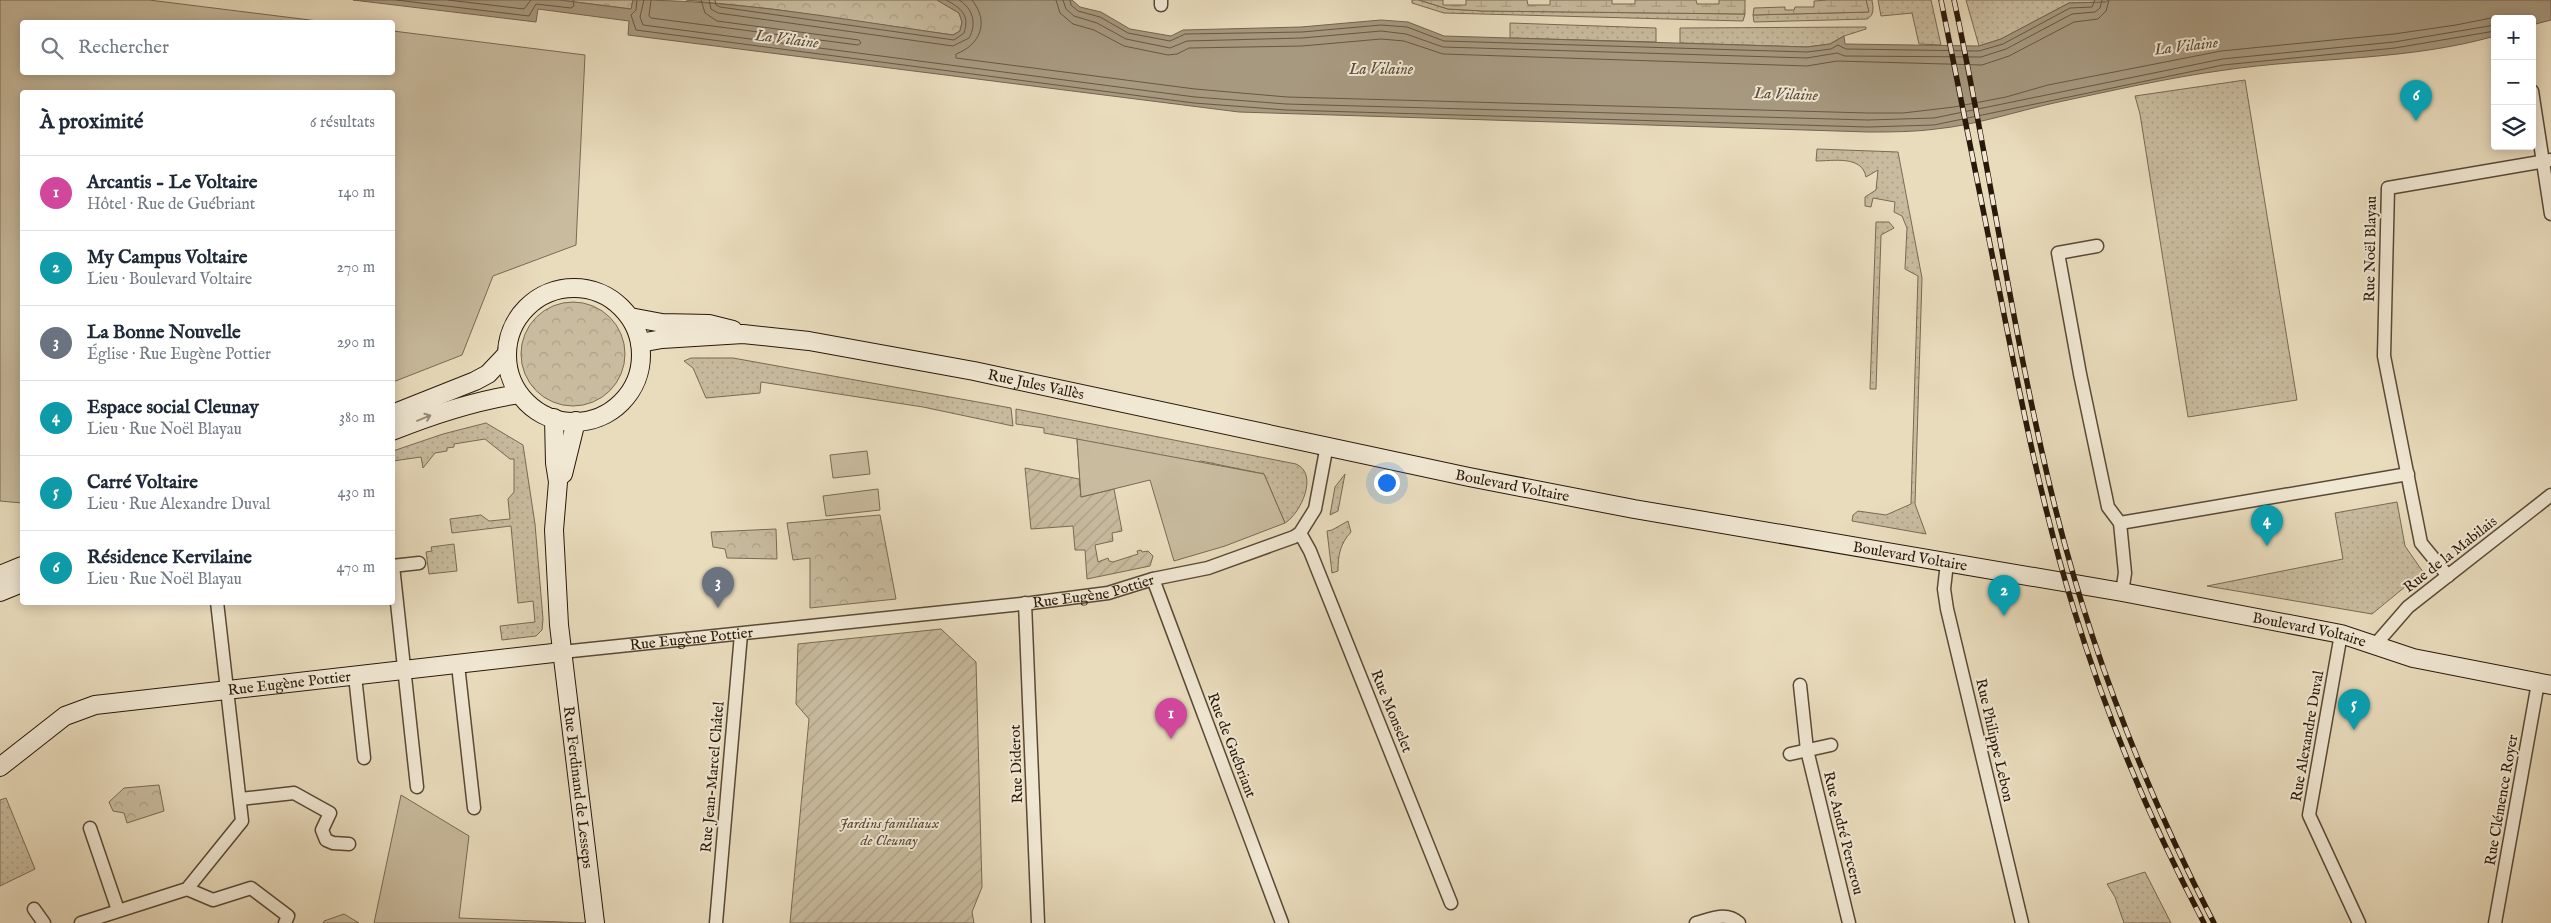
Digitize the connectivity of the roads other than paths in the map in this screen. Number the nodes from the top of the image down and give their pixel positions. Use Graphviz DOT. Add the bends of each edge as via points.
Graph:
graph roads {
  1 [pos="2535,105"];
  2 [pos="2547,160"];
  3 [pos="2551,214"];
  4 [pos="2097,246"];
  5 [pos="630,316"];
  6 [pos="743,334"];
  7 [pos="640,343"];
  8 [pos="506,355"];
  9 [pos="519,394"];
  10 [pos="395,413"];
  11 [pos="554,418"];
  12 [pos="576,421"];
  13 [pos="395,430"];
  14 [pos="1327,445"];
  15 [pos="2408,474"];
  16 [pos="558,482"];
  17 [pos="2551,494"];
  18 [pos="2120,523"];
  19 [pos="1300,533"];
  20 [pos="419,563"];
  21 [pos="1946,563"];
  22 [pos="395,566"];
  23 [pos="20,567"];
  24 [pos="0,575"];
  25 [pos="2448,576"];
  26 [pos="1153,579"];
  27 [pos="395,583"];
  28 [pos="20,584"];
  29 [pos="0,592"];
  30 [pos="2122,592"];
  31 [pos="1025,603"];
  32 [pos="217,605"];
  33 [pos="741,634"];
  34 [pos="2341,634"];
  35 [pos="2375,645"];
  36 [pos="562,652"];
  37 [pos="458,665"];
  38 [pos="405,670"];
  39 [pos="356,676"];
  40 [pos="2544,684"];
  41 [pos="1800,685"];
  42 [pos="229,690"];
  43 [pos="1831,745"];
  44 [pos="1807,750"];
  45 [pos="1790,754"];
  46 [pos="364,758"];
  47 [pos="0,766"];
  48 [pos="417,787"];
  49 [pos="240,799"];
  50 [pos="474,808"];
  51 [pos="90,828"];
  52 [pos="349,844"];
  53 [pos="187,888"];
  54 [pos="1451,903"];
  55 [pos="34,909"];
  56 [pos="118,910"];
  57 [pos="44,923"];
  58 [pos="81,923"];
  59 [pos="284,923"];
  60 [pos="595,923"];
  61 [pos="716,923"];
  62 [pos="1038,923"];
  63 [pos="1282,923"];
  64 [pos="1696,923"];
  65 [pos="1739,923"];
  66 [pos="1849,923"];
  67 [pos="2022,923"];
  68 [pos="2359,923"];
  69 [pos="2495,923"];
  1 -- 2 [label="street"];
  2 -- 3 [label="street"];
  2 -- 15 [label="street, Rue Noël Blayau" via="2388,188 2384,356"];
  4 -- 18 [label="street" via="2058,253 2108,507"];
  5 -- 6 [label="main road, Rue Jules Vallès" via="662,323 709,324"];
  5 -- 7 [label="main road"];
  5 -- 8 [label="main road" via="598,292 581,288 553,291 534,300 519,315"];
  6 -- 7 [label="main road, Rue Jules Vallès"];
  6 -- 14 [label="main road, Rue Jules Vallès" via="809,341 974,370"];
  7 -- 12 [label="main road" via="638,377 623,400 601,416"];
  8 -- 9 [label="main road" via="512,382"];
  8 -- 10 [label="main road" via="488,374 475,381"];
  9 -- 11 [label="main road" via="537,411"];
  13 -- 9 [label="main road, one-way" via="466,404"];
  11 -- 12 [label="main road"];
  11 -- 16 [label="main road"];
  12 -- 16 [label="main road"];
  14 -- 19 [label="street" via="1315,509"];
  14 -- 21 [label="main road, Boulevard Voltaire" via="1634,509"];
  15 -- 18 [label="street"];
  15 -- 25 [label="street, Rue Noël Blayau" via="2421,543"];
  16 -- 36 [label="main road, Rue Ferdinand de Lesseps" via="554,530"];
  17 -- 25 [label="street, Rue de la Mabilais"];
  18 -- 30 [label="street" via="2125,573"];
  19 -- 26 [label="street, Rue Eugène Pottier" via="1208,568"];
  19 -- 54 [label="street, Rue Monselet"];
  20 -- 22 [label="street"];
  21 -- 30 [label="main road, Boulevard Voltaire"];
  21 -- 67 [label="street, Rue Philippe Lebon" via="1944,589 1947,609"];
  23 -- 24 [label="main road"];
  25 -- 35 [label="street, Rue de la Mabilais" via="2408,607"];
  26 -- 31 [label="street, Rue Eugène Pottier" via="1108,593"];
  26 -- 63 [label="street, Rue de Guébriant"];
  27 -- 38 [label="street"];
  28 -- 29 [label="main road"];
  30 -- 34 [label="main road, Boulevard Voltaire"];
  31 -- 33 [label="street, Rue Eugène Pottier"];
  31 -- 62 [label="street, Rue Diderot"];
  32 -- 42 [label="street"];
  33 -- 36 [label="street, Rue Eugène Pottier"];
  33 -- 61 [label="street, Rue Jean-Marcel Châtel"];
  34 -- 35 [label="main road, Boulevard Voltaire"];
  34 -- 68 [label="street, Rue Alexandre Duval" via="2308,815"];
  35 -- 40 [label="main road, Boulevard Voltaire" via="2413,658"];
  36 -- 37 [label="main road, Rue Eugène Pottier"];
  36 -- 60 [label="main road, Rue Ferdinand de Lesseps"];
  37 -- 38 [label="main road, Rue Eugène Pottier"];
  37 -- 50 [label="street"];
  38 -- 39 [label="main road, Rue Eugène Pottier"];
  38 -- 48 [label="street"];
  39 -- 42 [label="main road, Rue Eugène Pottier"];
  39 -- 46 [label="street"];
  40 -- 69 [label="street, Rue Clémence Royer"];
  41 -- 44 [label="street, Rue André Percerou"];
  42 -- 47 [label="main road, Rue Eugène Pottier" via="81,709 39,734"];
  42 -- 49 [label="street"];
  43 -- 44 [label="street"];
  44 -- 45 [label="street"];
  44 -- 66 [label="street, Rue André Percerou"];
  49 -- 52 [label="street" via="294,793 330,813 322,830 326,840"];
  49 -- 53 [label="street" via="242,821"];
  51 -- 56 [label="street"];
  53 -- 56 [label="street"];
  53 -- 59 [label="street" via="213,900 251,888 288,916"];
  55 -- 57 [label="street"];
  56 -- 58 [label="street"];
  64 -- 65 [label="street" via="1723,916"];
}
